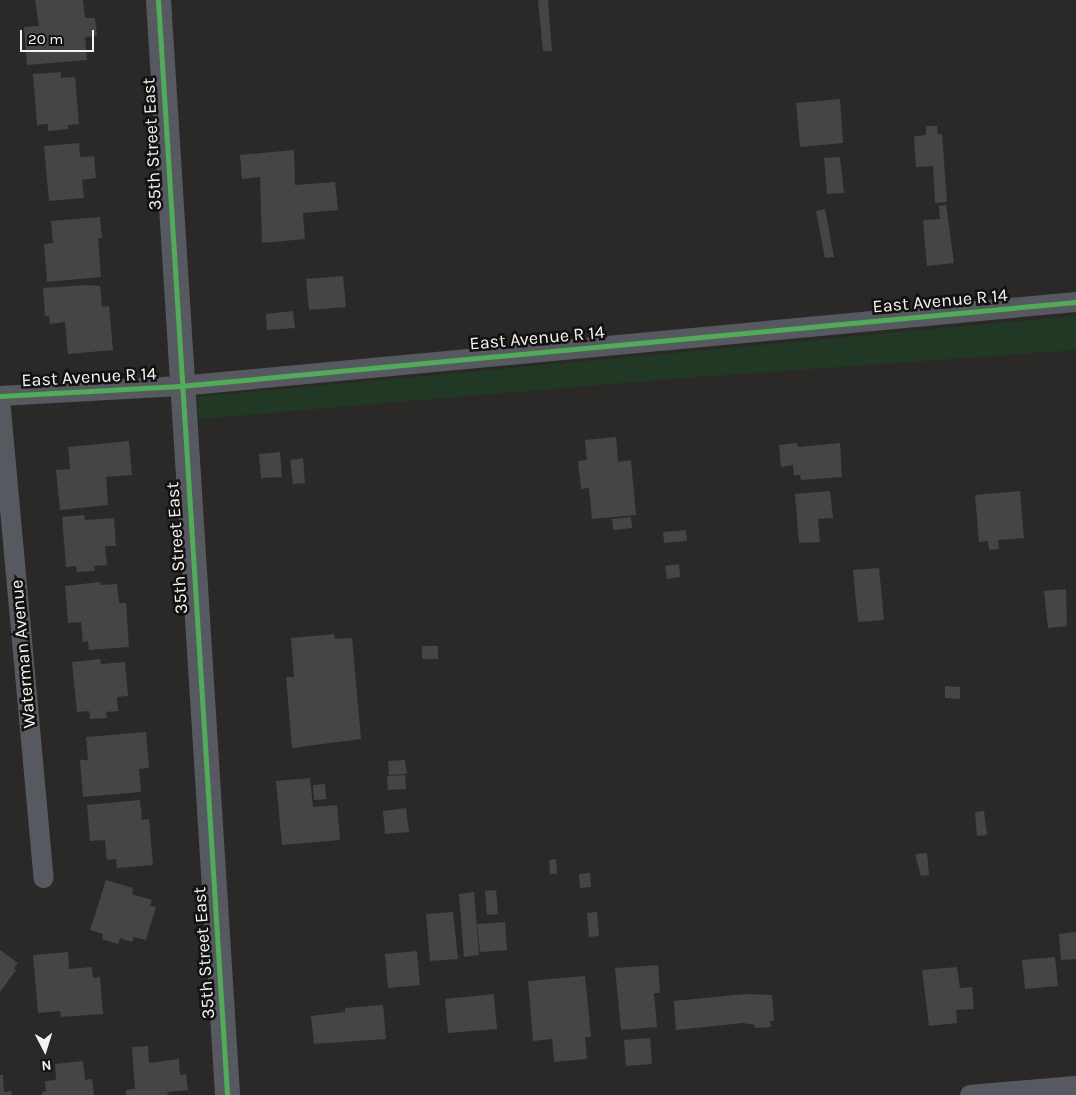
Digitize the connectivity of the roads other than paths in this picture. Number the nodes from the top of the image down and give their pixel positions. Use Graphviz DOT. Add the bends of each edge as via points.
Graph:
graph roads {
  1 [pos="158,0"];
  2 [pos="1076,302"];
  3 [pos="180,386"];
  4 [pos="0,396"];
  5 [pos="0,399"];
  6 [pos="44,878"];
  7 [pos="1076,1086"];
  8 [pos="227,1095"];
  9 [pos="970,1095"];
  1 -- 3 [label="street, 35th Street East"];
  2 -- 3 [label="street, East Avenue R 14"];
  3 -- 4 [label="street, East Avenue R 14"];
  3 -- 8 [label="street, 35th Street East"];
  5 -- 6 [label="street, Waterman Avenue"];
  7 -- 9 [label="street"];
}
